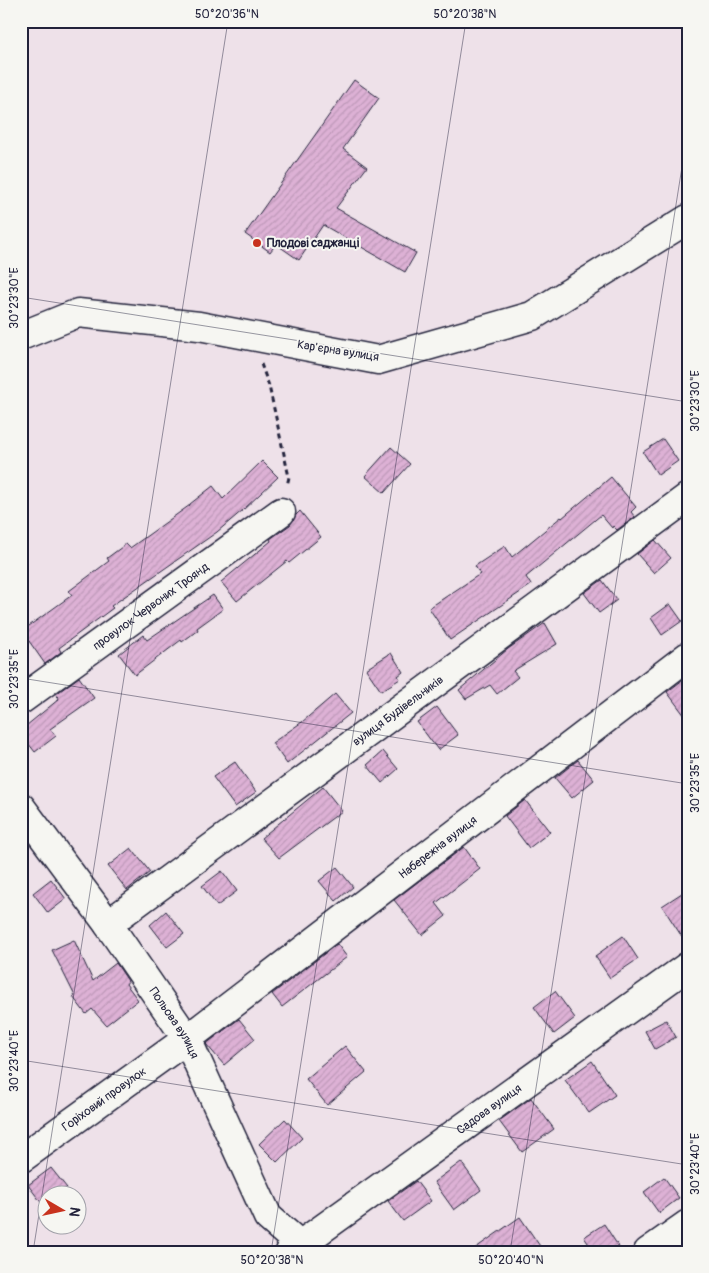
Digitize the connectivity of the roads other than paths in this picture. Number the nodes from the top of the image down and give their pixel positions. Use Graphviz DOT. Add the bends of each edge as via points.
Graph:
graph roads {
  1 [pos="688,219"];
  2 [pos="21,336"];
  3 [pos="688,497"];
  4 [pos="281,512"];
  5 [pos="688,656"];
  6 [pos="21,700"];
  7 [pos="21,807"];
  8 [pos="108,924"];
  9 [pos="688,966"];
  10 [pos="187,1039"];
  11 [pos="22,1158"];
  12 [pos="688,1224"];
  13 [pos="297,1249"];
  14 [pos="648,1252"];
  1 -- 2 [label="street, Кар'єрна вулиця" via="532,316 378,360 199,326 78,313"];
  3 -- 8 [label="street, вулиця Будівельників"];
  4 -- 6 [label="street, провулок Червоних Троянд"];
  5 -- 10 [label="street, Набережна вулиця"];
  7 -- 8 [label="street, Польова вулиця"];
  8 -- 10 [label="street, Польова вулиця"];
  9 -- 13 [label="street, Садова вулиця"];
  10 -- 11 [label="street, Горіховий провулок"];
  10 -- 13 [label="street, Польова вулиця" via="268,1217"];
  12 -- 14 [label="street"];
}
